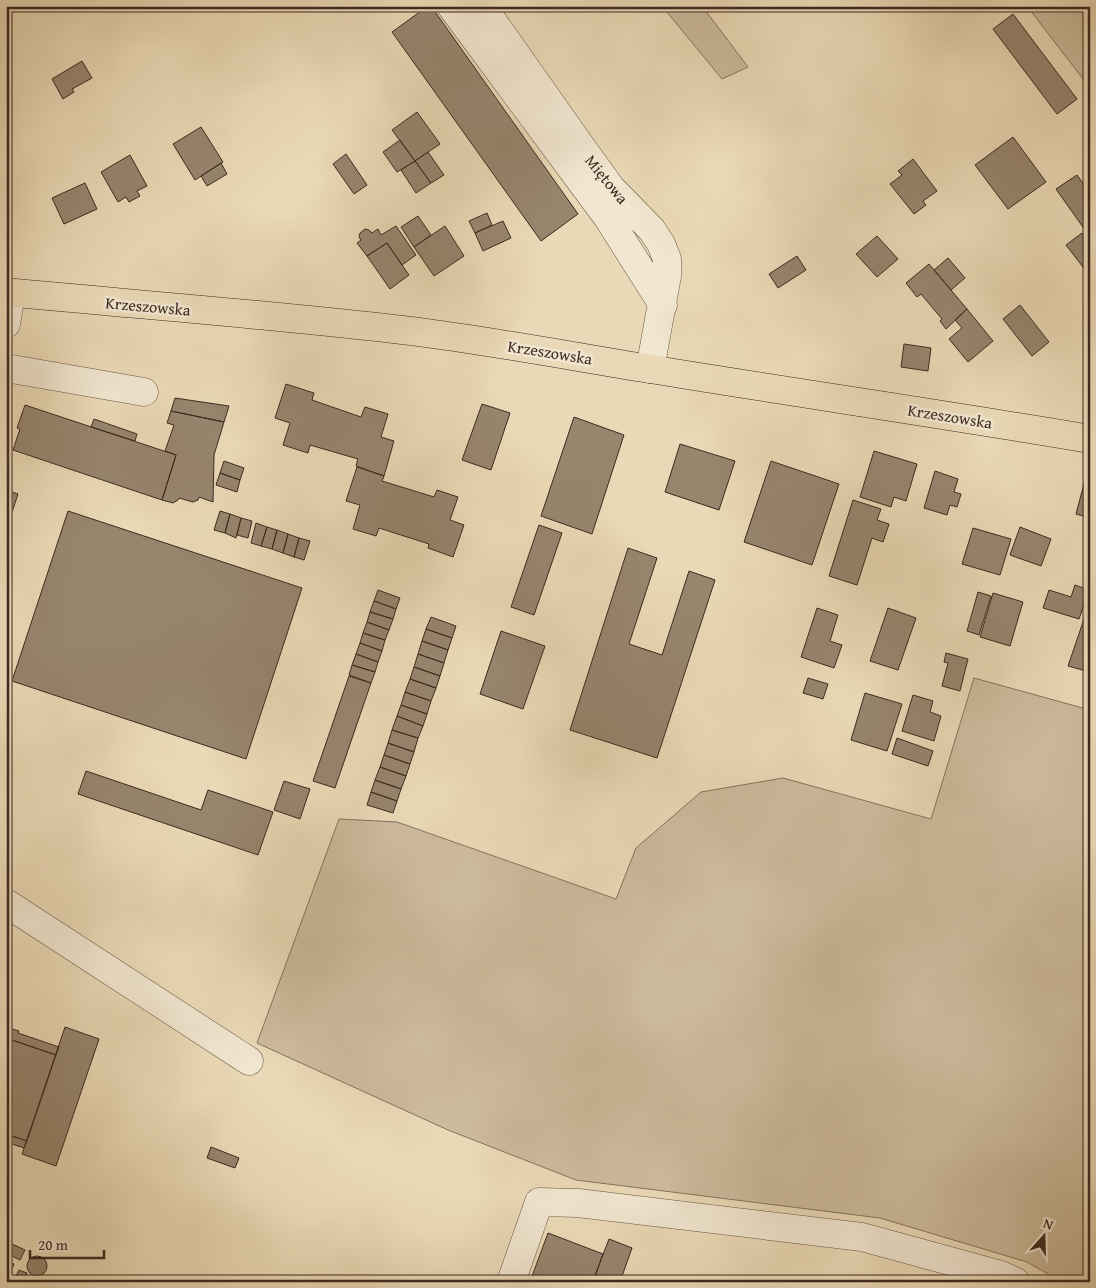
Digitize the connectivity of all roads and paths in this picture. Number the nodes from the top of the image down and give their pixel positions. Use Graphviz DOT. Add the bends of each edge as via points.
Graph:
graph roads {
  1 [pos="451,6"];
  2 [pos="482,6"];
  3 [pos="9,292"];
  4 [pos="663,305"];
  5 [pos="6,324"];
  6 [pos="6,368"];
  7 [pos="650,369"];
  8 [pos="144,392"];
  9 [pos="1090,439"];
  10 [pos="6,903"];
  11 [pos="249,1061"];
  12 [pos="510,1282"];
  13 [pos="1016,1282"];
  1 -- 4 [label="street" via="608,218"];
  2 -- 4 [label="street, Miętowa" via="612,188 661,244 667,258"];
  3 -- 5 [label="street"];
  3 -- 7 [label="main road, Krzeszowska" via="411,331"];
  4 -- 7 [label="street, Miętowa"];
  6 -- 8 [label="street"];
  7 -- 9 [label="main road, Krzeszowska"];
  10 -- 11 [label="street"];
  12 -- 13 [label="street" via="540,1202 578,1203 862,1237 1001,1274"];
}
